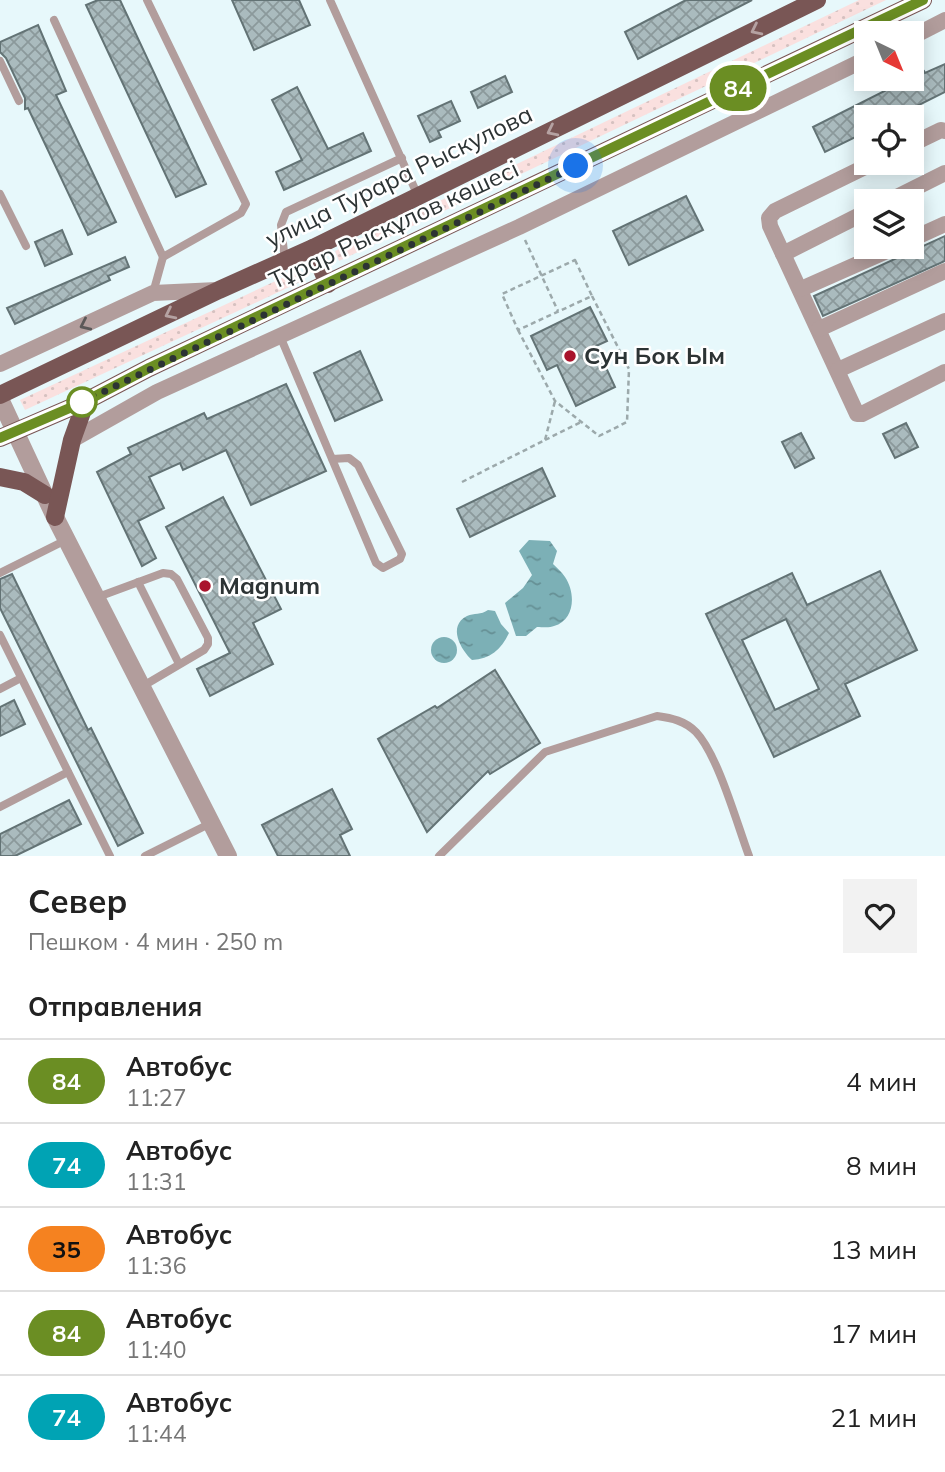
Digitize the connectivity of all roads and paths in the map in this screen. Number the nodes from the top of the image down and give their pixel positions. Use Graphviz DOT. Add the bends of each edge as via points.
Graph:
graph roads {
  1 [pos="146,0"];
  2 [pos="330,0"];
  3 [pos="817,0"];
  4 [pos="923,0"];
  5 [pos="54,20"];
  6 [pos="945,20"];
  7 [pos="924,31"];
  8 [pos="0,61"];
  9 [pos="854,65"];
  10 [pos="19,101"];
  11 [pos="945,131"];
  12 [pos="924,138"];
  13 [pos="402,158"];
  14 [pos="854,172"];
  15 [pos="945,173"];
  16 [pos="913,189"];
  17 [pos="0,194"];
  18 [pos="418,196"];
  19 [pos="854,218"];
  20 [pos="945,224"];
  21 [pos="519,227"];
  22 [pos="924,234"];
  23 [pos="26,246"];
  24 [pos="313,248"];
  25 [pos="783,254"];
  26 [pos="163,257"];
  27 [pos="869,259"];
  28 [pos="285,261"];
  29 [pos="945,271"];
  30 [pos="542,276"];
  31 [pos="328,284"];
  32 [pos="801,289"];
  33 [pos="219,290"];
  34 [pos="153,293"];
  35 [pos="592,296"];
  36 [pos="558,311"];
  37 [pos="945,321"];
  38 [pos="819,329"];
  39 [pos="518,330"];
  40 [pos="280,336"];
  41 [pos="0,365"];
  42 [pos="149,368"];
  43 [pos="838,370"];
  44 [pos="945,372"];
  45 [pos="158,392"];
  46 [pos="0,397"];
  47 [pos="86,401"];
  48 [pos="555,401"];
  49 [pos="582,422"];
  50 [pos="7,435"];
  51 [pos="72,440"];
  52 [pos="545,440"];
  53 [pos="332,459"];
  54 [pos="0,477"];
  55 [pos="462,482"];
  56 [pos="45,495"];
  57 [pos="55,517"];
  58 [pos="68,539"];
  59 [pos="0,573"];
  60 [pos="138,582"];
  61 [pos="98,597"];
  62 [pos="0,635"];
  63 [pos="179,664"];
  64 [pos="21,678"];
  65 [pos="143,686"];
  66 [pos="0,689"];
  67 [pos="68,772"];
  68 [pos="0,807"];
  69 [pos="211,822"];
  70 [pos="110,856"];
  71 [pos="145,856"];
  72 [pos="228,856"];
  73 [pos="439,856"];
  74 [pos="749,856"];
  1 -- 26 [label="lane" via="246,204 241,213"];
  2 -- 13 [label="lane"];
  3 -- 18 [label="main road, улица Турара Рыскулова, one-way"];
  4 -- 31 [label="main road, Тұрар Рыскұлов көшесі"];
  5 -- 26 [label="lane"];
  6 -- 7 [label="street"];
  8 -- 10 [label="lane"];
  9 -- 21 [label="street"];
  11 -- 12 [label="street"];
  13 -- 18 [label="lane"];
  13 -- 28 [label="lane" via="286,212 281,225"];
  14 -- 25 [label="street" via="775,211 770,226"];
  15 -- 16 [label="street"];
  17 -- 23 [label="lane"];
  18 -- 24 [label="main road, улица Турара Рыскулова"];
  19 -- 25 [label="street"];
  20 -- 22 [label="street"];
  21 -- 30 [label="path"];
  21 -- 40 [label="street"];
  24 -- 28 [label="main road, улица Турара Рыскулова"];
  24 -- 31 [label="main road"];
  25 -- 32 [label="street"];
  26 -- 34 [label="lane"];
  27 -- 32 [label="street"];
  28 -- 33 [label="main road, улица Турара Рыскулова"];
  29 -- 38 [label="street"];
  30 -- 35 [label="path" via="575,260"];
  30 -- 36 [label="path"];
  30 -- 39 [label="path" via="502,294"];
  31 -- 42 [label="main road, Тұрар Рыскұлов көшесі"];
  32 -- 38 [label="street"];
  33 -- 34 [label="street"];
  33 -- 46 [label="main road, улица Турара Рыскулова, one-way"];
  34 -- 41 [label="street, one-way"];
  35 -- 36 [label="path"];
  35 -- 49 [label="path" via="629,369 626,422 599,436"];
  36 -- 39 [label="path"];
  37 -- 43 [label="street"];
  38 -- 43 [label="street"];
  39 -- 48 [label="path"];
  40 -- 45 [label="street"];
  40 -- 53 [label="lane"];
  42 -- 45 [label="lane"];
  42 -- 47 [label="main road, Тұрар Рыскұлов көшесі"];
  43 -- 44 [label="street" via="857,414"];
  45 -- 51 [label="street"];
  46 -- 50 [label="street"];
  47 -- 50 [label="main road, Тұрар Рыскұлов көшесі"];
  47 -- 51 [label="main road"];
  48 -- 49 [label="path"];
  48 -- 52 [label="path"];
  49 -- 52 [label="path"];
  50 -- 56 [label="street"];
  51 -- 57 [label="main road"];
  52 -- 55 [label="path"];
  53 -- 53 [label="lane" via="376,563 383,568 400,559 402,554 358,465 349,458"];
  54 -- 56 [label="main road" via="24,482"];
  56 -- 57 [label="street"];
  57 -- 58 [label="street"];
  58 -- 59 [label="lane"];
  58 -- 61 [label="street"];
  60 -- 61 [label="lane"];
  60 -- 63 [label="lane"];
  60 -- 63 [label="lane" via="163,573 177,579 208,638 204,650"];
  61 -- 65 [label="street"];
  62 -- 64 [label="lane"];
  63 -- 65 [label="lane"];
  64 -- 66 [label="lane"];
  64 -- 67 [label="lane"];
  65 -- 69 [label="street"];
  67 -- 68 [label="lane"];
  67 -- 70 [label="lane"];
  69 -- 71 [label="lane"];
  69 -- 72 [label="street"];
  73 -- 74 [label="lane" via="545,752 657,716 676,718 695,731 709,750"];
}
